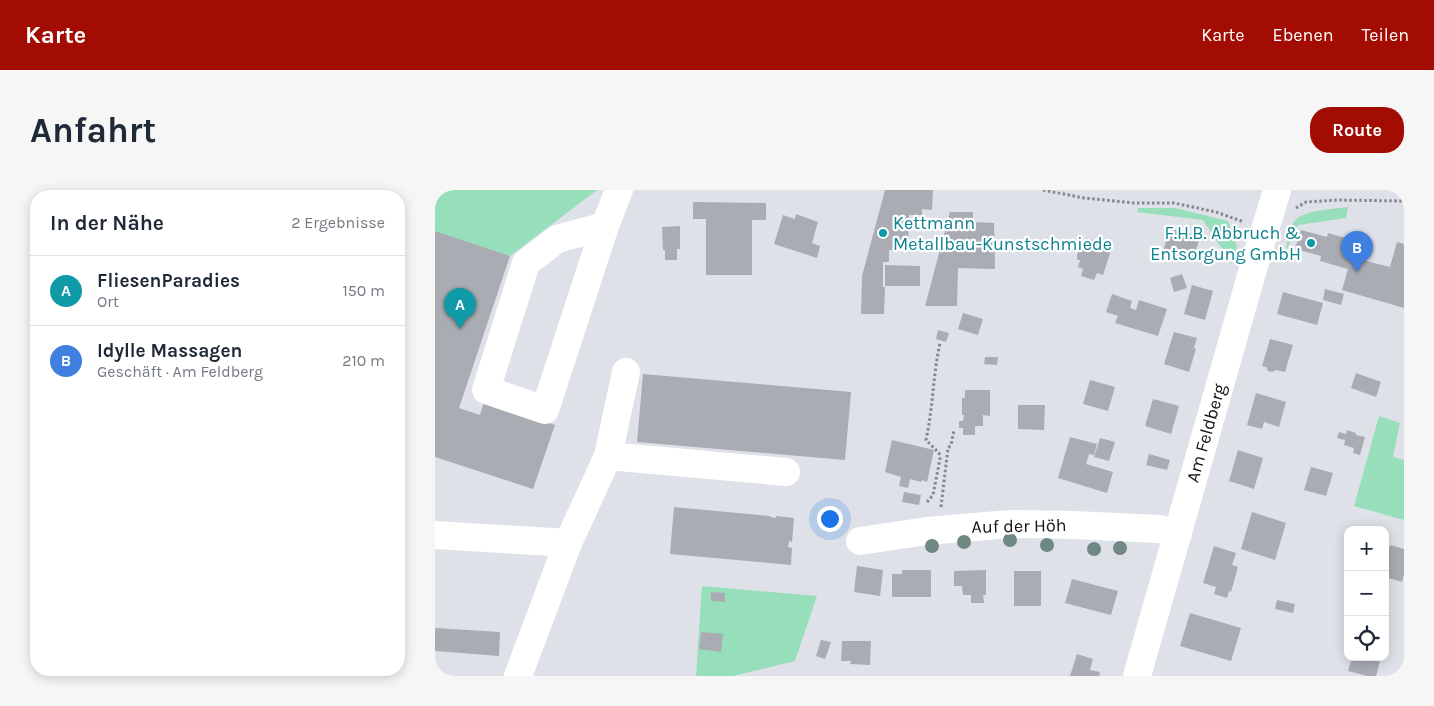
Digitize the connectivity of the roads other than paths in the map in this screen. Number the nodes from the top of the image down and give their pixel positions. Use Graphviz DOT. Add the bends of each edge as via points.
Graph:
graph roads {
  1 [pos="619,190"];
  2 [pos="1285,200"];
  3 [pos="605,226"];
  4 [pos="626,372"];
  5 [pos="608,456"];
  6 [pos="786,472"];
  7 [pos="1178,534"];
  8 [pos="435,536"];
  9 [pos="860,541"];
  10 [pos="568,543"];
  11 [pos="516,676"];
  12 [pos="524,676"];
  13 [pos="1137,676"];
  1 -- 3 [label="street"];
  2 -- 7 [label="street, Am Feldberg" via="1265,225"];
  3 -- 3 [label="street" via="557,239 526,263 486,390 545,410"];
  4 -- 5 [label="street"];
  5 -- 6 [label="street"];
  5 -- 10 [label="street"];
  7 -- 9 [label="street, Auf der Höh" via="1160,530 1009,524"];
  7 -- 13 [label="street, Am Feldberg"];
  8 -- 10 [label="street"];
  10 -- 11 [label="street"];
  11 -- 12 [label="street"];
}
